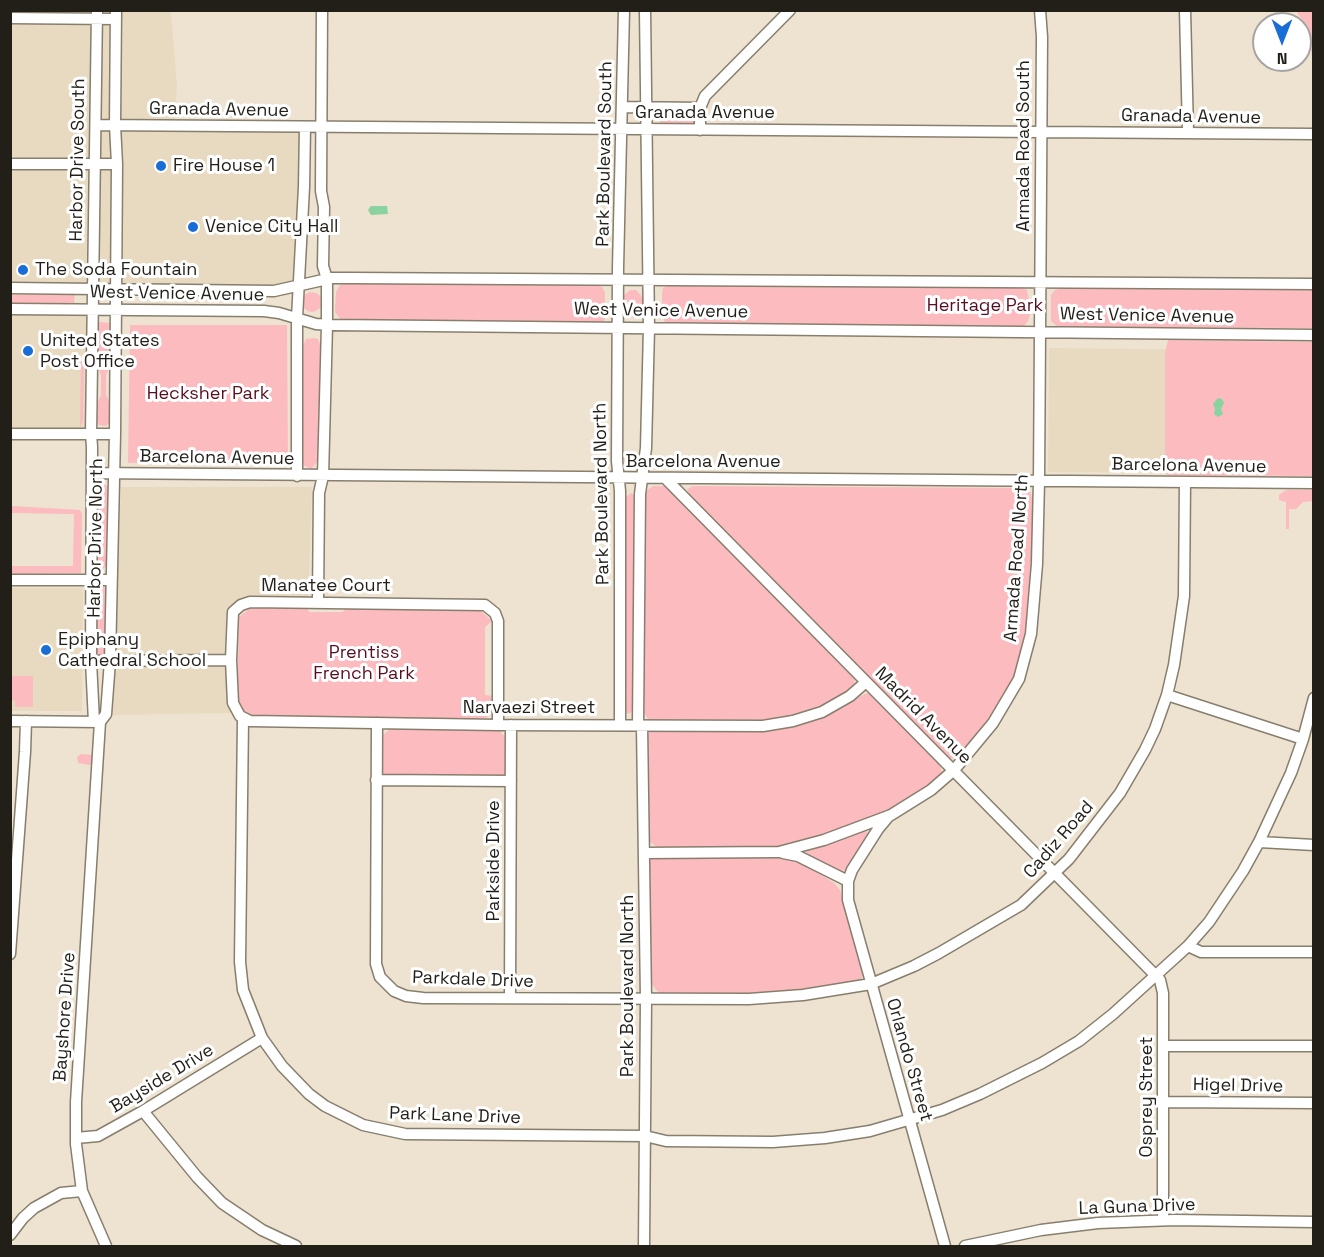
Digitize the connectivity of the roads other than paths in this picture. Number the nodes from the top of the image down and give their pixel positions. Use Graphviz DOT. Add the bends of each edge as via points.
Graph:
graph roads {
  1 [pos="322,10"];
  2 [pos="624,10"];
  3 [pos="645,10"];
  4 [pos="790,10"];
  5 [pos="1040,10"];
  6 [pos="1185,10"];
  7 [pos="97,15"];
  8 [pos="116,15"];
  9 [pos="10,18"];
  10 [pos="623,107"];
  11 [pos="645,108"];
  12 [pos="700,108"];
  13 [pos="96,125"];
  14 [pos="115,125"];
  15 [pos="305,127"];
  16 [pos="321,127"];
  17 [pos="621,129"];
  18 [pos="647,130"];
  19 [pos="700,130"];
  20 [pos="1188,132"];
  21 [pos="1041,133"];
  22 [pos="1314,134"];
  23 [pos="10,164"];
  24 [pos="93,164"];
  25 [pos="117,165"];
  26 [pos="327,279"];
  27 [pos="618,279"];
  28 [pos="649,280"];
  29 [pos="1040,282"];
  30 [pos="1314,284"];
  31 [pos="298,285"];
  32 [pos="10,288"];
  33 [pos="92,289"];
  34 [pos="116,289"];
  35 [pos="618,299"];
  36 [pos="10,309"];
  37 [pos="92,310"];
  38 [pos="115,310"];
  39 [pos="297,318"];
  40 [pos="327,325"];
  41 [pos="618,327"];
  42 [pos="649,328"];
  43 [pos="1040,331"];
  44 [pos="1314,335"];
  45 [pos="10,434"];
  46 [pos="91,434"];
  47 [pos="115,434"];
  48 [pos="92,473"];
  49 [pos="113,473"];
  50 [pos="297,476"];
  51 [pos="323,476"];
  52 [pos="619,478"];
  53 [pos="642,478"];
  54 [pos="665,478"];
  55 [pos="1039,481"];
  56 [pos="1185,482"];
  57 [pos="1314,483"];
  58 [pos="10,580"];
  59 [pos="92,580"];
  60 [pos="111,580"];
  61 [pos="318,603"];
  62 [pos="231,660"];
  63 [pos="92,661"];
  64 [pos="110,661"];
  65 [pos="866,682"];
  66 [pos="1167,695"];
  67 [pos="1314,698"];
  68 [pos="243,718"];
  69 [pos="10,721"];
  70 [pos="26,721"];
  71 [pos="97,722"];
  72 [pos="377,723"];
  73 [pos="498,724"];
  74 [pos="511,724"];
  75 [pos="620,725"];
  76 [pos="640,725"];
  77 [pos="1303,739"];
  78 [pos="954,770"];
  79 [pos="376,780"];
  80 [pos="511,781"];
  81 [pos="97,785"];
  82 [pos="891,815"];
  83 [pos="1259,842"];
  84 [pos="1314,845"];
  85 [pos="779,852"];
  86 [pos="644,853"];
  87 [pos="1055,874"];
  88 [pos="848,881"];
  89 [pos="1188,946"];
  90 [pos="1314,952"];
  91 [pos="10,954"];
  92 [pos="1157,976"];
  93 [pos="871,984"];
  94 [pos="510,998"];
  95 [pos="646,999"];
  96 [pos="262,1038"];
  97 [pos="1163,1046"];
  98 [pos="1314,1046"];
  99 [pos="1163,1102"];
  100 [pos="1314,1103"];
  101 [pos="143,1111"];
  102 [pos="909,1121"];
  103 [pos="645,1136"];
  104 [pos="76,1138"];
  105 [pos="82,1191"];
  106 [pos="1163,1221"];
  107 [pos="1314,1221"];
  108 [pos="10,1235"];
  109 [pos="106,1246"];
  110 [pos="296,1246"];
  111 [pos="644,1246"];
  112 [pos="945,1246"];
  113 [pos="965,1246"];
  1 -- 16 [label="street"];
  2 -- 10 [label="street, Park Boulevard South"];
  3 -- 11 [label="street"];
  4 -- 12 [label="street" via="705,96"];
  5 -- 21 [label="street, Armada Road South"];
  6 -- 20 [label="street"];
  7 -- 8 [label="street"];
  7 -- 9 [label="street"];
  7 -- 13 [label="street, Harbor Drive South"];
  8 -- 14 [label="street, Harbor Drive South"];
  10 -- 11 [label="street"];
  10 -- 17 [label="street, Park Boulevard South"];
  11 -- 12 [label="street"];
  11 -- 18 [label="street"];
  12 -- 19 [label="street"];
  13 -- 14 [label="street, Granada Avenue"];
  13 -- 24 [label="street, Harbor Drive South"];
  14 -- 15 [label="street, Granada Avenue"];
  14 -- 25 [label="street, Harbor Drive South"];
  15 -- 16 [label="street, Granada Avenue"];
  15 -- 31 [label="street"];
  16 -- 17 [label="street, Granada Avenue"];
  16 -- 26 [label="street" via="323,266"];
  17 -- 18 [label="street, Granada Avenue"];
  17 -- 27 [label="street, Park Boulevard South"];
  18 -- 19 [label="street, Granada Avenue"];
  18 -- 28 [label="street"];
  19 -- 21 [label="street, Granada Avenue"];
  20 -- 21 [label="street, Granada Avenue"];
  20 -- 22 [label="street, Granada Avenue"];
  21 -- 29 [label="street, Armada Road South"];
  23 -- 24 [label="street"];
  24 -- 25 [label="street"];
  24 -- 33 [label="street, Harbor Drive South"];
  25 -- 34 [label="street, Harbor Drive South"];
  26 -- 27 [label="street, West Venice Avenue"];
  26 -- 31 [label="street, West Venice Avenue"];
  26 -- 40 [label="street"];
  27 -- 28 [label="street, West Venice Avenue"];
  27 -- 35 [label="street, Park Boulevard South"];
  28 -- 29 [label="street, West Venice Avenue"];
  28 -- 42 [label="street, Park Boulevard North"];
  29 -- 30 [label="street, West Venice Avenue"];
  29 -- 43 [label="street, Armada Road North"];
  31 -- 34 [label="street, West Venice Avenue" via="274,291"];
  31 -- 39 [label="street"];
  32 -- 33 [label="street, West Venice Avenue"];
  33 -- 34 [label="street, West Venice Avenue"];
  33 -- 37 [label="street, Harbor Drive South"];
  34 -- 38 [label="street, Harbor Drive North"];
  35 -- 41 [label="street, Park Boulevard North"];
  36 -- 37 [label="street, West Venice Avenue"];
  37 -- 38 [label="street, West Venice Avenue"];
  37 -- 46 [label="street, Harbor Drive North"];
  38 -- 39 [label="street, West Venice Avenue" via="264,311"];
  38 -- 47 [label="street, Harbor Drive North"];
  39 -- 40 [label="street, West Venice Avenue"];
  39 -- 50 [label="street"];
  40 -- 41 [label="street, West Venice Avenue"];
  40 -- 51 [label="street"];
  41 -- 42 [label="street, West Venice Avenue"];
  41 -- 52 [label="street, Park Boulevard North"];
  42 -- 43 [label="street, West Venice Avenue"];
  42 -- 53 [label="street, Park Boulevard North"];
  43 -- 44 [label="street, West Venice Avenue"];
  43 -- 55 [label="street, Armada Road North"];
  45 -- 46 [label="street"];
  46 -- 47 [label="street"];
  46 -- 48 [label="street, Harbor Drive North"];
  47 -- 49 [label="street, Harbor Drive North"];
  48 -- 49 [label="street, Barcelona Avenue"];
  48 -- 59 [label="street, Harbor Drive North"];
  49 -- 50 [label="street, Barcelona Avenue"];
  49 -- 60 [label="street, Harbor Drive North"];
  50 -- 51 [label="street, Barcelona Avenue"];
  51 -- 52 [label="street, Barcelona Avenue"];
  51 -- 61 [label="street" via="319,493"];
  52 -- 53 [label="street, Barcelona Avenue"];
  52 -- 75 [label="street, Park Boulevard North"];
  53 -- 54 [label="street, Barcelona Avenue"];
  53 -- 76 [label="street, Park Boulevard North"];
  54 -- 55 [label="street, Barcelona Avenue"];
  54 -- 65 [label="street, Madrid Avenue"];
  55 -- 56 [label="street, Barcelona Avenue"];
  55 -- 78 [label="street, Armada Road North" via="1036,586 1024,665 998,715"];
  56 -- 57 [label="street, Barcelona Avenue"];
  56 -- 66 [label="street, Cadiz Road" via="1184,596"];
  58 -- 59 [label="street"];
  59 -- 60 [label="street"];
  59 -- 63 [label="street, Harbor Drive North"];
  60 -- 64 [label="street, Harbor Drive North"];
  61 -- 62 [label="street, Manatee Court" via="241,605 232,616"];
  61 -- 73 [label="street, Manatee Court" via="488,607 498,621"];
  62 -- 64 [label="street"];
  62 -- 68 [label="street" via="233,703"];
  63 -- 64 [label="street"];
  63 -- 71 [label="street, Harbor Drive North"];
  64 -- 71 [label="street, Harbor Drive North" via="106,714"];
  65 -- 76 [label="street, Narvaezi Street" via="822,712 784,723"];
  65 -- 78 [label="street, Madrid Avenue"];
  66 -- 77 [label="street"];
  66 -- 87 [label="street, Cadiz Road" via="1145,750 1125,784"];
  67 -- 77 [label="street, Park Lane Drive"];
  68 -- 72 [label="street, Narvaezi Street" via="257,722"];
  68 -- 96 [label="street, Park Lane Drive" via="240,962 245,999"];
  69 -- 70 [label="street"];
  70 -- 71 [label="street"];
  70 -- 91 [label="street"];
  71 -- 81 [label="street, Harbor Drive North"];
  72 -- 73 [label="street, Narvaezi Street"];
  72 -- 79 [label="street, Parkdale Drive"];
  73 -- 74 [label="street, Narvaezi Street"];
  74 -- 75 [label="street, Narvaezi Street"];
  74 -- 80 [label="street, Parkside Drive"];
  75 -- 76 [label="street, Narvaezi Street"];
  76 -- 86 [label="street, Park Boulevard North"];
  77 -- 83 [label="street, Park Lane Drive"];
  78 -- 82 [label="street, Armada Road North"];
  78 -- 87 [label="street, Madrid Avenue"];
  79 -- 80 [label="street"];
  79 -- 94 [label="street, Parkdale Drive" via="375,959 380,977 394,991 414,997"];
  80 -- 94 [label="street, Parkside Drive"];
  81 -- 104 [label="street, Bayshore Drive"];
  82 -- 85 [label="street, Armada Road North" via="832,838"];
  82 -- 88 [label="street" via="857,861"];
  83 -- 84 [label="street"];
  83 -- 89 [label="street, Park Lane Drive" via="1227,896"];
  85 -- 86 [label="street, Armada Road North"];
  85 -- 88 [label="street" via="798,856"];
  86 -- 95 [label="street, Park Boulevard North"];
  87 -- 92 [label="street, Madrid Avenue"];
  87 -- 93 [label="street, Cadiz Road" via="1021,905 978,931"];
  88 -- 93 [label="street, Orlando Street" via="849,906"];
  89 -- 90 [label="street" via="1201,952"];
  89 -- 92 [label="street, Park Lane Drive"];
  92 -- 97 [label="street, Osprey Street" via="1163,990"];
  92 -- 102 [label="street, Park Lane Drive" via="1104,1022 1062,1051 980,1094"];
  93 -- 95 [label="street, Cadiz Road" via="774,998"];
  93 -- 102 [label="street, Orlando Street"];
  94 -- 95 [label="street, Parkdale Drive"];
  95 -- 103 [label="street, Park Boulevard North"];
  96 -- 101 [label="street, Bayside Drive"];
  96 -- 103 [label="street, Park Lane Drive" via="288,1074 309,1094 373,1128 416,1134"];
  97 -- 98 [label="street"];
  97 -- 99 [label="street, Osprey Street"];
  99 -- 100 [label="street, Higel Drive"];
  99 -- 106 [label="street, Osprey Street"];
  101 -- 104 [label="street, Bayside Drive" via="95,1137"];
  101 -- 110 [label="street" via="222,1203 262,1230"];
  102 -- 103 [label="street, Park Lane Drive" via="857,1133 790,1141 666,1141"];
  102 -- 112 [label="street, Orlando Street"];
  103 -- 111 [label="street, Park Boulevard North"];
  104 -- 105 [label="street, Bayshore Drive"];
  105 -- 108 [label="street" via="61,1193 34,1208"];
  105 -- 109 [label="street, Bayshore Drive"];
  106 -- 107 [label="street, La Guna Drive"];
  106 -- 113 [label="street, La Guna Drive" via="1041,1230"];
}
